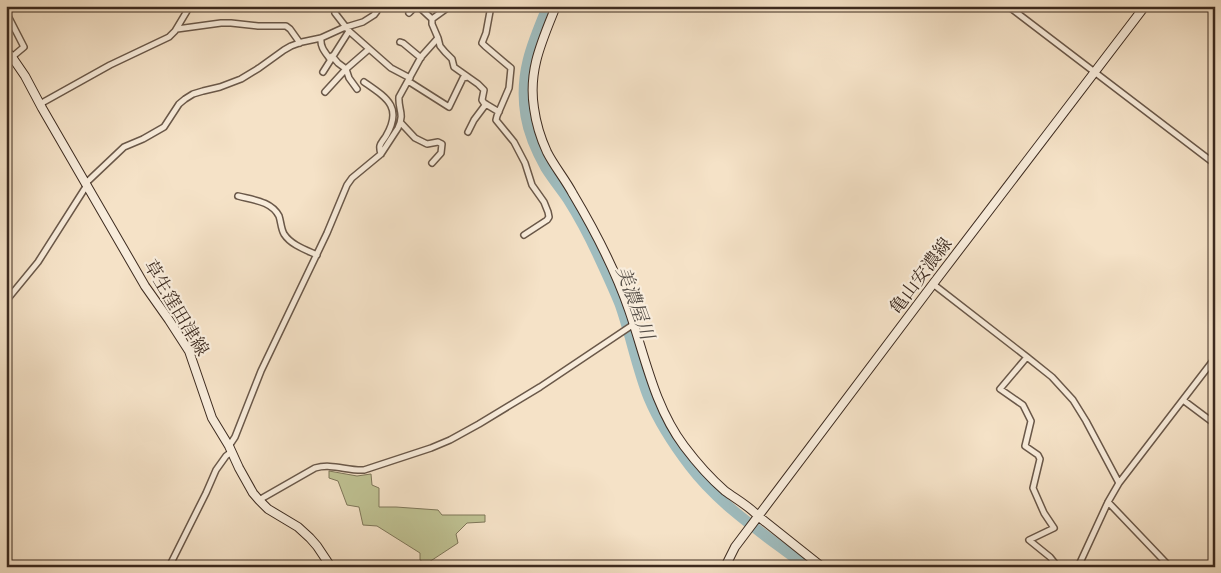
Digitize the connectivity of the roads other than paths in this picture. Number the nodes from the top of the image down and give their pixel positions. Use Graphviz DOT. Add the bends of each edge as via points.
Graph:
graph roads {
  1 [pos="190,6"];
  2 [pos="378,6"];
  3 [pos="417,6"];
  4 [pos="450,6"];
  5 [pos="491,6"];
  6 [pos="556,6"];
  7 [pos="1008,6"];
  8 [pos="1145,6"];
  9 [pos="6,12"];
  10 [pos="335,13"];
  11 [pos="409,13"];
  12 [pos="432,19"];
  13 [pos="177,29"];
  14 [pos="348,29"];
  15 [pos="321,38"];
  16 [pos="438,38"];
  17 [pos="400,42"];
  18 [pos="300,43"];
  19 [pos="369,49"];
  20 [pos="9,54"];
  21 [pos="331,57"];
  22 [pos="421,58"];
  23 [pos="346,69"];
  24 [pos="323,72"];
  25 [pos="1094,72"];
  26 [pos="468,77"];
  27 [pos="409,80"];
  28 [pos="364,82"];
  29 [pos="357,89"];
  30 [pos="325,92"];
  31 [pos="40,104"];
  32 [pos="486,104"];
  33 [pos="499,112"];
  34 [pos="401,123"];
  35 [pos="468,132"];
  36 [pos="381,154"];
  37 [pos="432,163"];
  38 [pos="1215,164"];
  39 [pos="86,184"];
  40 [pos="238,196"];
  41 [pos="524,235"];
  42 [pos="316,255"];
  43 [pos="933,284"];
  44 [pos="6,302"];
  45 [pos="632,325"];
  46 [pos="1027,357"];
  47 [pos="1215,358"];
  48 [pos="1183,400"];
  49 [pos="1215,424"];
  50 [pos="230,449"];
  51 [pos="1119,484"];
  52 [pos="259,500"];
  53 [pos="1108,502"];
  54 [pos="757,518"];
  55 [pos="169,567"];
  56 [pos="331,567"];
  57 [pos="725,567"];
  58 [pos="822,567"];
  59 [pos="1058,567"];
  60 [pos="1078,567"];
  61 [pos="1170,567"];
  1 -- 13 [label="street"];
  2 -- 14 [label="street" via="369,19"];
  3 -- 11 [label="street"];
  3 -- 12 [label="street"];
  4 -- 12 [label="street"];
  5 -- 33 [label="street" via="482,42 511,68 509,88"];
  6 -- 45 [label="main road" via="533,70 537,124 547,152 595,230 619,282"];
  7 -- 25 [label="street"];
  8 -- 25 [label="main road, 亀山安濃線"];
  9 -- 20 [label="street" via="24,47"];
  10 -- 14 [label="street"];
  12 -- 16 [label="street"];
  13 -- 18 [label="street" via="221,23 286,26"];
  13 -- 31 [label="street" via="162,41"];
  14 -- 15 [label="street" via="343,28"];
  14 -- 19 [label="street"];
  14 -- 21 [label="street"];
  15 -- 18 [label="street"];
  15 -- 21 [label="street" via="322,48"];
  16 -- 22 [label="street"];
  16 -- 26 [label="street" via="454,67"];
  17 -- 22 [label="street"];
  18 -- 39 [label="street" via="241,79 185,98 164,127 124,147"];
  19 -- 23 [label="street"];
  19 -- 27 [label="street"];
  20 -- 31 [label="main road, 草生窪田津線"];
  21 -- 23 [label="street"];
  21 -- 24 [label="street"];
  22 -- 27 [label="street"];
  23 -- 29 [label="street"];
  23 -- 30 [label="street"];
  25 -- 38 [label="street"];
  25 -- 43 [label="main road, 亀山安濃線"];
  26 -- 27 [label="street" via="463,78 449,106"];
  26 -- 32 [label="street" via="484,90 482,100"];
  27 -- 34 [label="street" via="399,97"];
  28 -- 36 [label="street" via="382,94 394,112 393,123 380,145"];
  31 -- 39 [label="main road, 草生窪田津線"];
  32 -- 33 [label="street"];
  32 -- 35 [label="street"];
  33 -- 41 [label="street" via="496,120 514,142 532,185 548,212 547,220"];
  34 -- 36 [label="street"];
  34 -- 37 [label="street" via="426,144 442,144 441,153"];
  36 -- 42 [label="street" via="346,185"];
  39 -- 44 [label="street" via="38,262"];
  39 -- 50 [label="main road, 草生窪田津線" via="145,286 189,351 212,418"];
  40 -- 42 [label="street" via="268,204 280,218 282,232 295,244"];
  42 -- 50 [label="street" via="261,371"];
  43 -- 46 [label="street"];
  43 -- 54 [label="main road, 亀山安濃線"];
  45 -- 52 [label="street" via="450,440 364,470 332,466 315,468"];
  45 -- 54 [label="main road" via="656,394 683,445 724,490 753,511"];
  46 -- 51 [label="street" via="1073,400"];
  46 -- 59 [label="street" via="1000,389 1023,405 1032,421 1025,446 1040,459 1033,488 1054,528 1029,540"];
  47 -- 48 [label="street"];
  48 -- 49 [label="street"];
  48 -- 51 [label="street"];
  50 -- 52 [label="main road, 草生窪田津線"];
  50 -- 55 [label="street" via="216,470"];
  51 -- 53 [label="street"];
  52 -- 56 [label="main road, 草生窪田津線" via="310,538"];
  53 -- 60 [label="street"];
  53 -- 61 [label="street"];
  54 -- 57 [label="main road, 亀山安濃線" via="735,547"];
  54 -- 58 [label="main road"];
}
